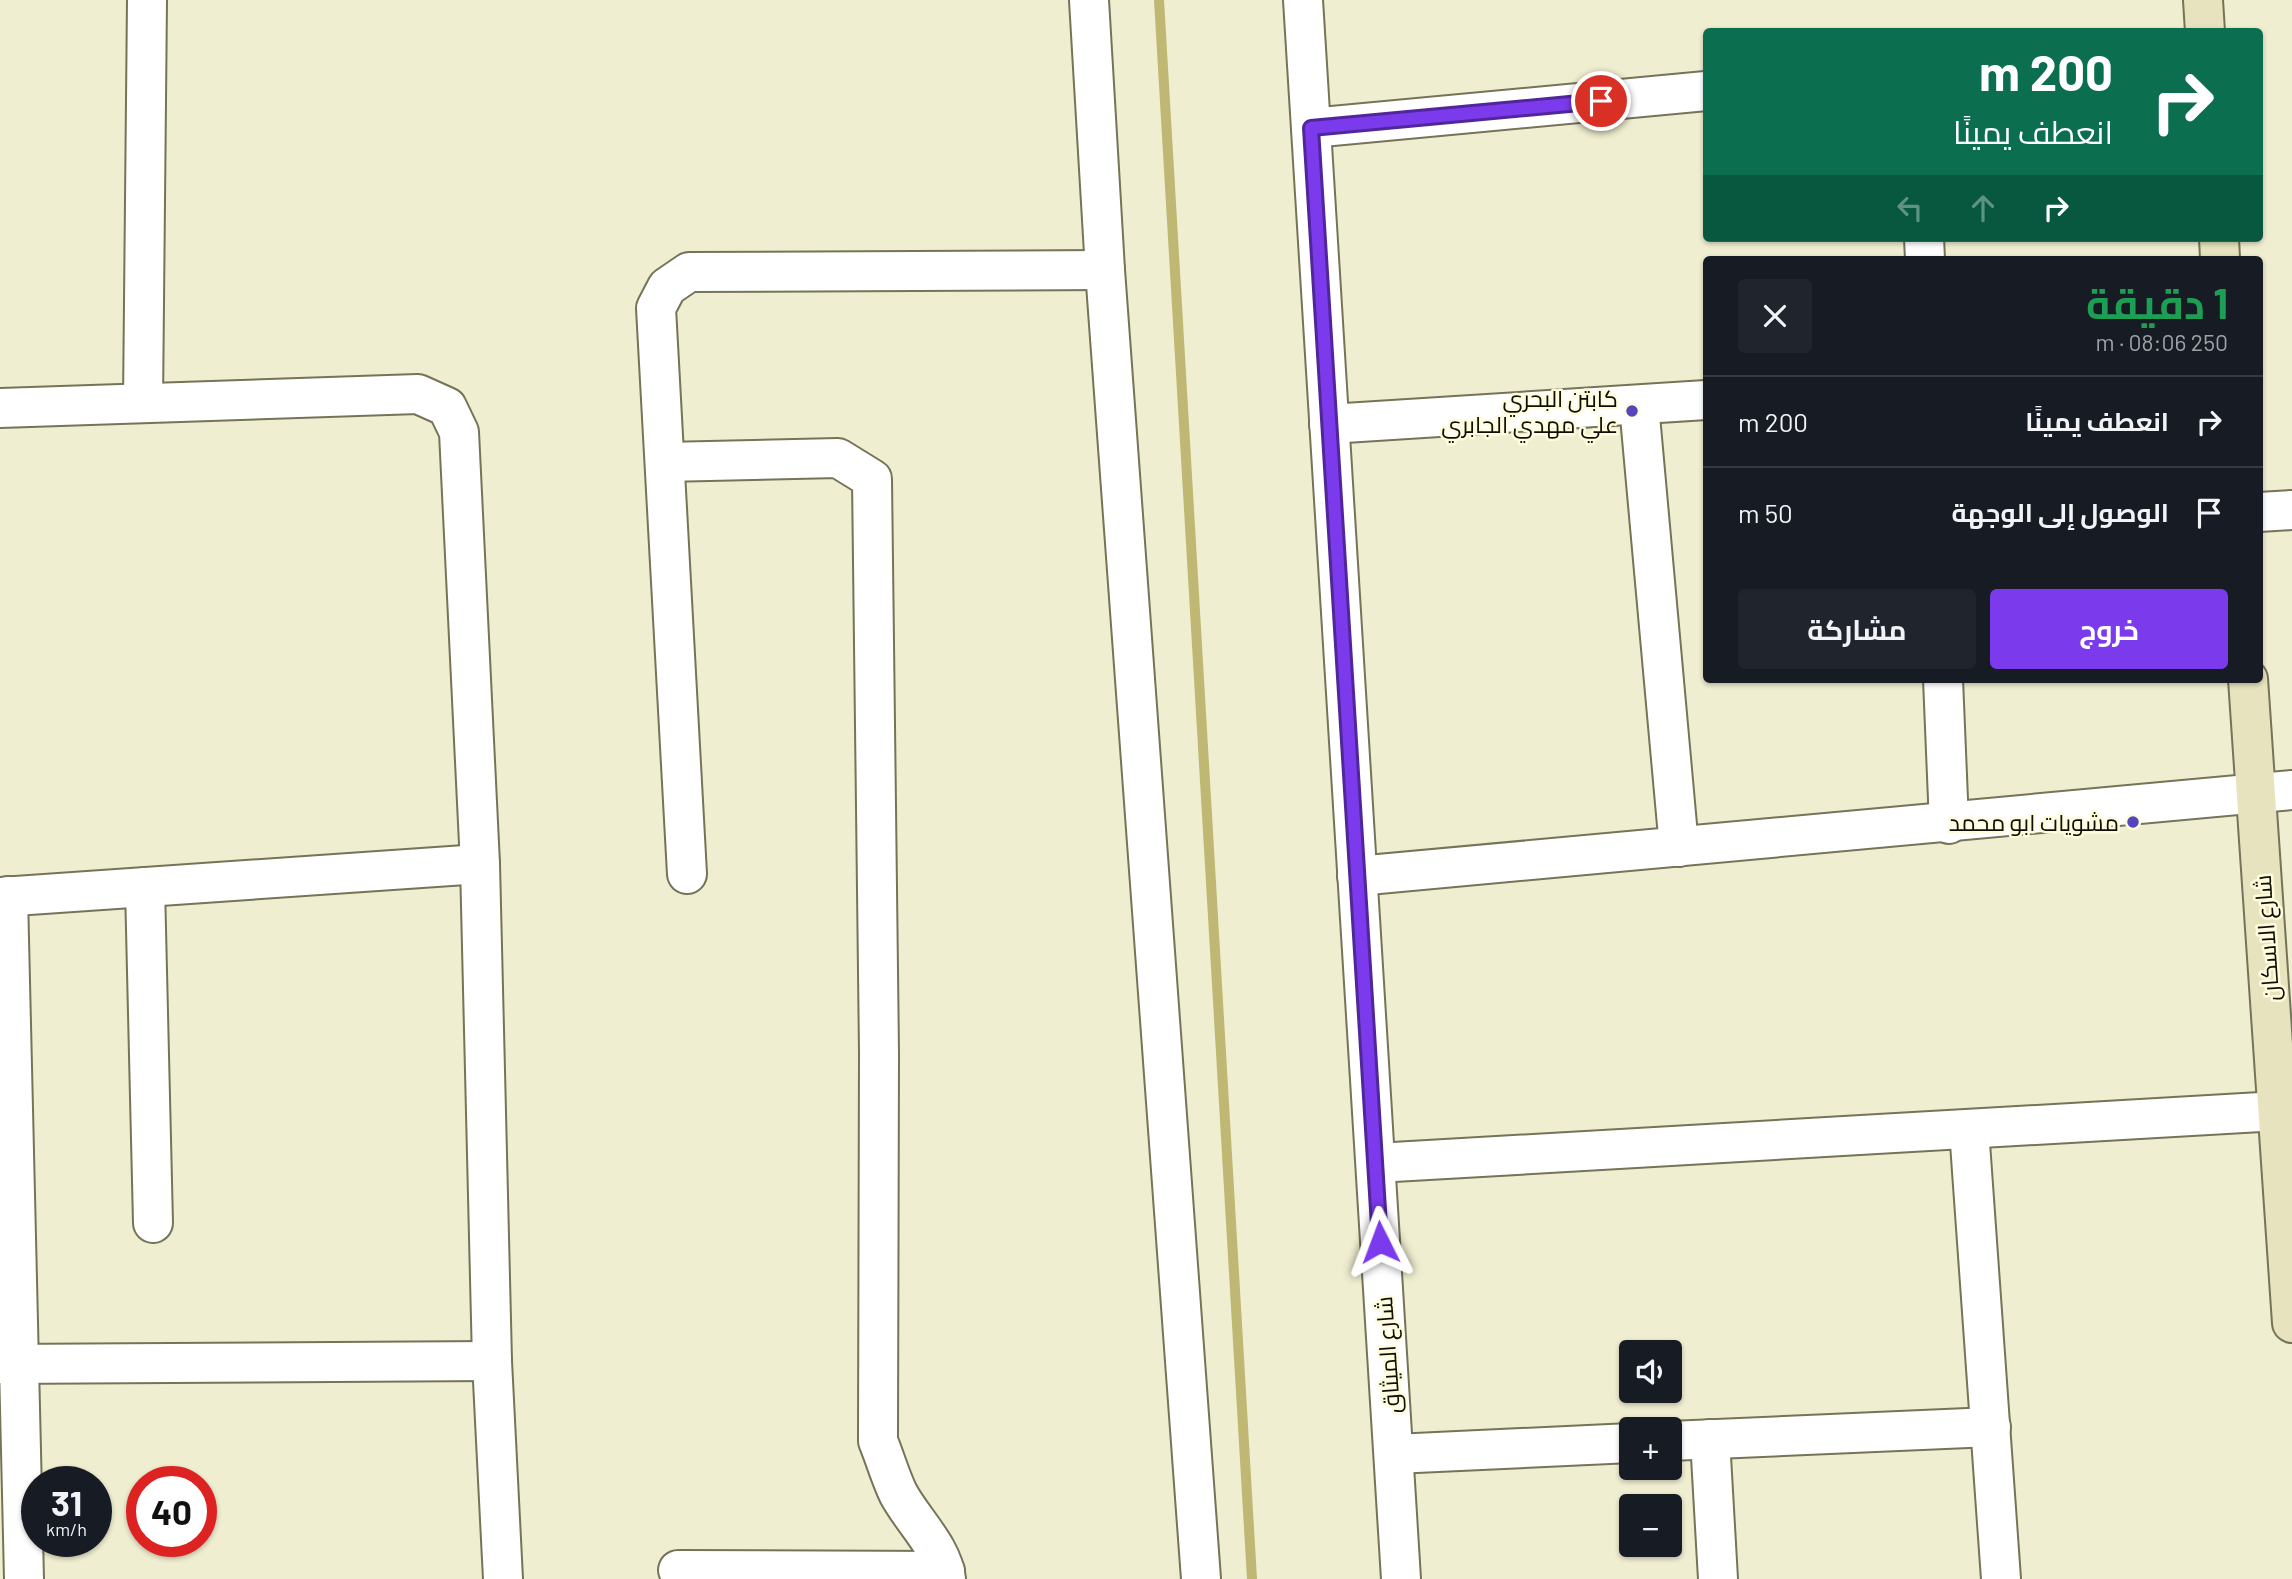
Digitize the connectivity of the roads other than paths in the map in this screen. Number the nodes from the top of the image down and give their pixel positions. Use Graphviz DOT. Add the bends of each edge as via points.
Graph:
graph roads {
  1 [pos="147,0"];
  2 [pos="1089,0"];
  3 [pos="1303,0"];
  4 [pos="2203,0"];
  5 [pos="2205,28"];
  6 [pos="1703,91"];
  7 [pos="1311,128"];
  8 [pos="1105,270"];
  9 [pos="1703,400"];
  10 [pos="143,403"];
  11 [pos="1639,405"];
  12 [pos="0,408"];
  13 [pos="1329,424"];
  14 [pos="665,462"];
  15 [pos="2292,510"];
  16 [pos="2263,512"];
  17 [pos="1943,683"];
  18 [pos="2249,683"];
  19 [pos="2274,791"];
  20 [pos="1949,824"];
  21 [pos="1679,847"];
  22 [pos="480,864"];
  23 [pos="687,874"];
  24 [pos="1357,876"];
  25 [pos="145,887"];
  26 [pos="4,897"];
  27 [pos="2283,1059"];
  28 [pos="2278,1111"];
  29 [pos="1969,1129"];
  30 [pos="1376,1163"];
  31 [pos="153,1223"];
  32 [pos="2292,1323"];
  33 [pos="492,1361"];
  34 [pos="10,1364"];
  35 [pos="1991,1427"];
  36 [pos="1710,1439"];
  37 [pos="1682,1440"];
  38 [pos="1619,1444"];
  39 [pos="1394,1454"];
  40 [pos="678,1570"];
  41 [pos="946,1575"];
  42 [pos="24,1579"];
  43 [pos="503,1579"];
  44 [pos="1201,1579"];
  45 [pos="1401,1579"];
  46 [pos="1718,1579"];
  47 [pos="2001,1579"];
  1 -- 10 [label="street"];
  2 -- 8 [label="street"];
  3 -- 7 [label="street, شارع الميثاق"];
  4 -- 5 [label="main road"];
  6 -- 7 [label="street"];
  7 -- 13 [label="street, شارع الميثاق"];
  8 -- 14 [label="street" via="689,272 667,287 656,308"];
  8 -- 44 [label="street"];
  9 -- 11 [label="street"];
  10 -- 12 [label="street"];
  10 -- 22 [label="street" via="418,394 447,407 459,432"];
  11 -- 13 [label="street"];
  11 -- 21 [label="street"];
  13 -- 24 [label="street, شارع الميثاق"];
  14 -- 23 [label="street"];
  14 -- 41 [label="street" via="838,458 872,479 878,1441 899,1493"];
  15 -- 16 [label="street"];
  17 -- 20 [label="street"];
  18 -- 19 [label="main road, شارع الاسكان"];
  19 -- 20 [label="street"];
  19 -- 27 [label="main road, شارع الاسكان"];
  20 -- 21 [label="street"];
  21 -- 24 [label="street"];
  22 -- 25 [label="street"];
  22 -- 33 [label="street"];
  24 -- 30 [label="street, شارع الميثاق"];
  25 -- 26 [label="street"];
  25 -- 31 [label="street"];
  26 -- 34 [label="street"];
  27 -- 28 [label="main road, شارع الاسكان"];
  28 -- 29 [label="street"];
  28 -- 32 [label="main road, شارع الاسكان"];
  29 -- 30 [label="street"];
  29 -- 35 [label="street"];
  30 -- 39 [label="street, شارع الميثاق"];
  33 -- 34 [label="street"];
  33 -- 43 [label="street"];
  34 -- 42 [label="street"];
  35 -- 36 [label="street"];
  35 -- 47 [label="street"];
  36 -- 37 [label="street"];
  36 -- 46 [label="street"];
  38 -- 39 [label="street"];
  39 -- 45 [label="street, شارع الميثاق"];
  40 -- 41 [label="street"];
}
